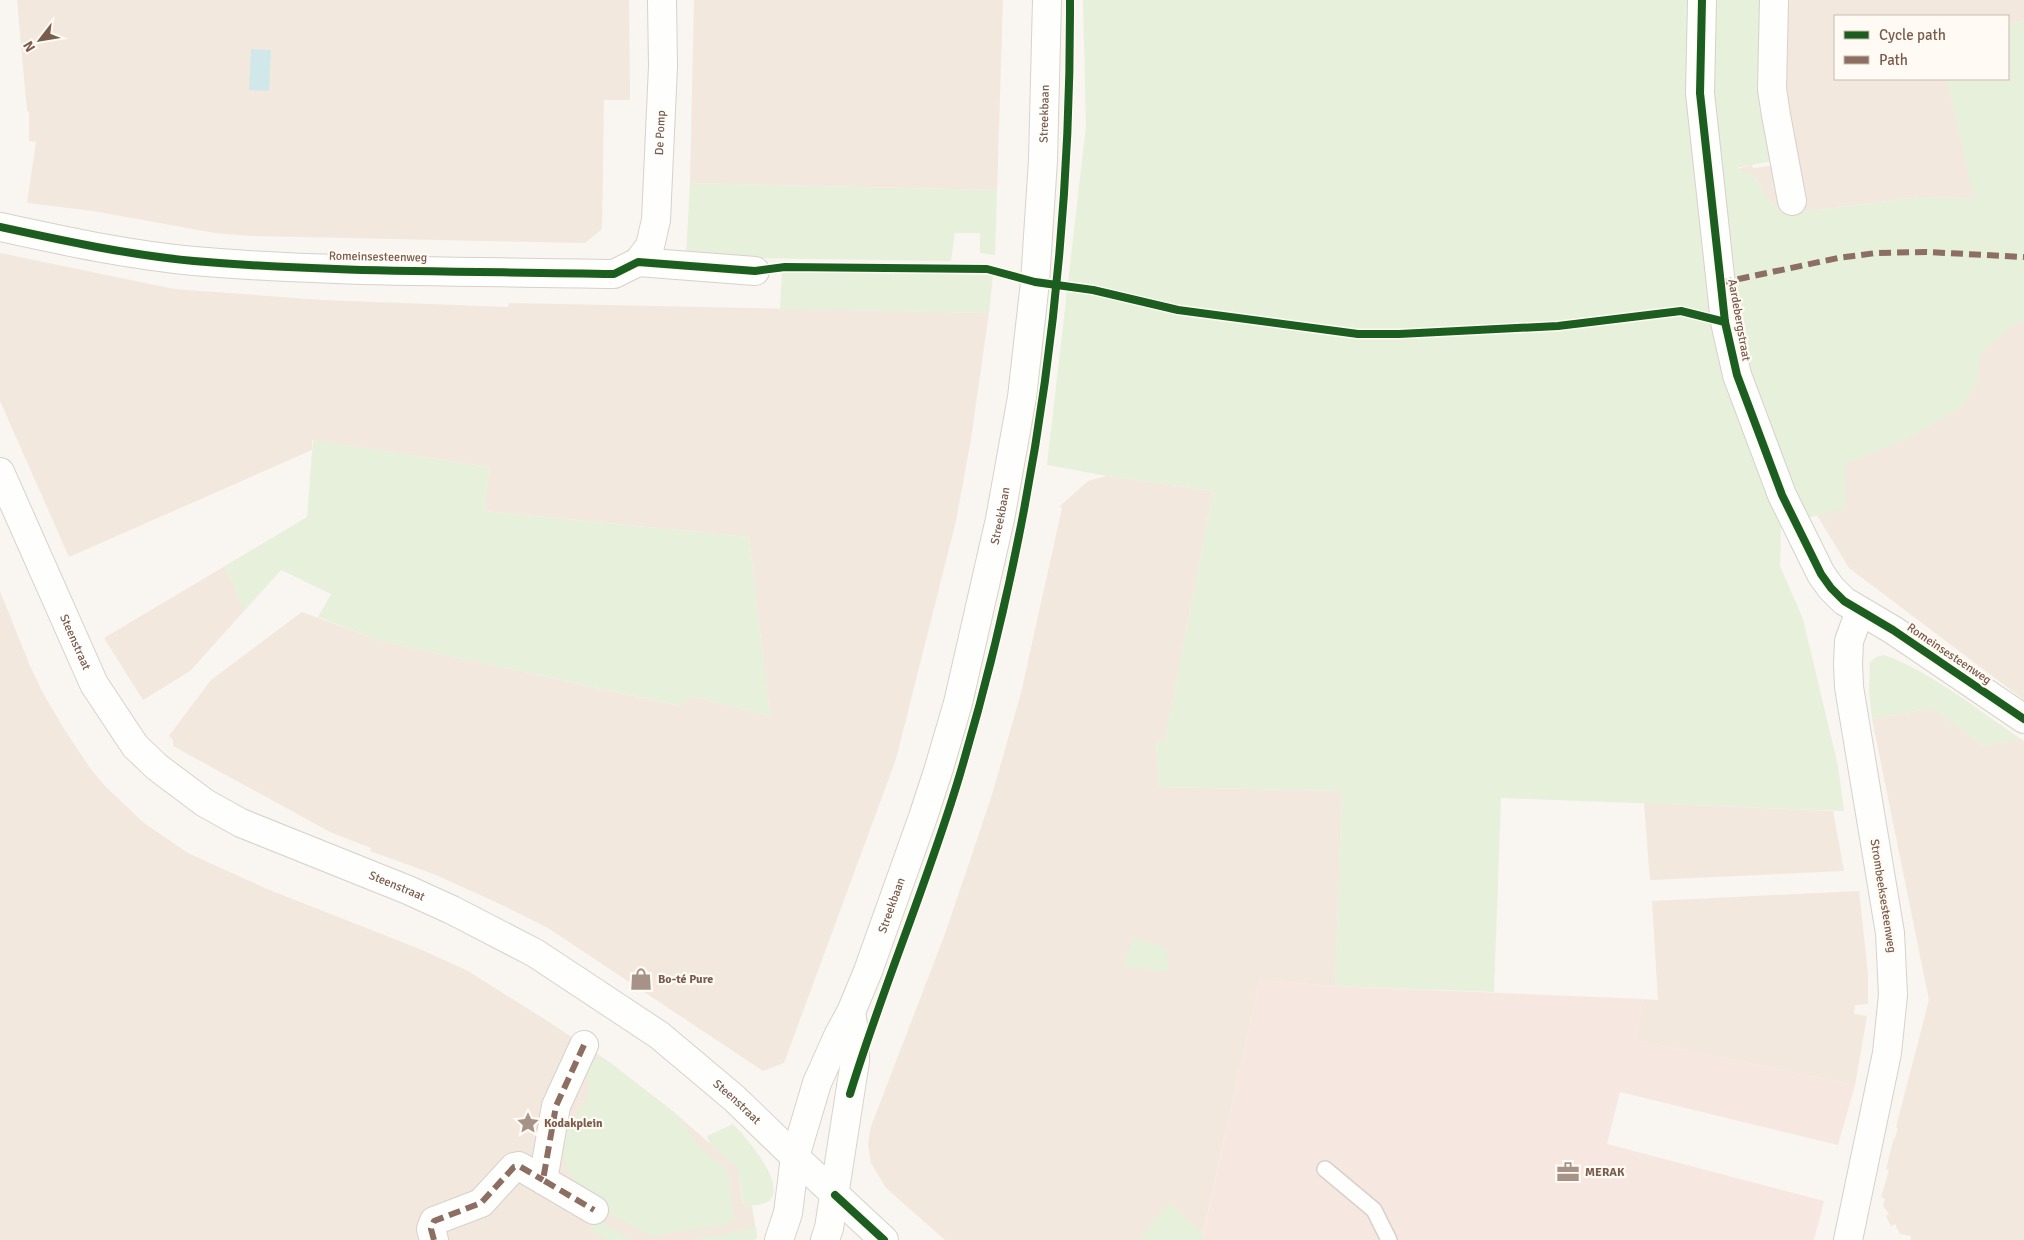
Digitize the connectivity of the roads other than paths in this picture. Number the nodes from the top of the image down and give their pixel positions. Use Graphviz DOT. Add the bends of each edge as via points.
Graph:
graph roads {
  1 [pos="662,0"];
  2 [pos="1047,0"];
  3 [pos="1702,0"];
  4 [pos="1774,0"];
  5 [pos="1792,201"];
  6 [pos="0,228"];
  7 [pos="638,262"];
  8 [pos="755,271"];
  9 [pos="0,472"];
  10 [pos="1860,611"];
  11 [pos="2024,719"];
  12 [pos="851,1012"];
  13 [pos="584,1045"];
  14 [pos="795,1157"];
  15 [pos="1325,1169"];
  16 [pos="543,1180"];
  17 [pos="835,1195"];
  18 [pos="594,1210"];
  19 [pos="434,1240"];
  20 [pos="779,1240"];
  21 [pos="824,1240"];
  22 [pos="884,1240"];
  23 [pos="1389,1240"];
  24 [pos="1848,1240"];
  1 -- 7 [label="street, De Pomp" via="663,66 656,220 650,246"];
  2 -- 12 [label="street, Streekbaan" via="1043,160 1035,282 1022,397 1000,519 960,694 939,768"];
  3 -- 10 [label="street, Aardebergstraat" via="1700,93 1720,283 1731,353 1757,432 1806,544 1831,588"];
  4 -- 5 [label="street" via="1772,89"];
  6 -- 7 [label="street, Romeinsesteenweg" via="139,254 266,266 614,274"];
  7 -- 8 [label="street"];
  9 -- 14 [label="street, Steenstraat" via="94,684 136,746 157,767 205,803 241,823 408,890 535,953 658,1035 701,1069"];
  10 -- 11 [label="street, Romeinsesteenweg"];
  10 -- 24 [label="street, Strombeeksesteenweg" via="1849,641 1849,687 1890,934 1893,995 1887,1053"];
  12 -- 14 [label="street, Streekbaan" via="817,1083"];
  12 -- 17 [label="street, Streekbaan" via="855,1061"];
  13 -- 16 [label="street" via="556,1106"];
  14 -- 17 [label="street, Steenstraat"];
  14 -- 20 [label="street, Streekbaan" via="788,1213"];
  15 -- 23 [label="lane" via="1374,1210"];
  16 -- 18 [label="street"];
  16 -- 19 [label="street" via="514,1166 481,1203 434,1221 431,1225"];
  17 -- 21 [label="street, Streekbaan"];
  17 -- 22 [label="street, Steenstraat"];
}
